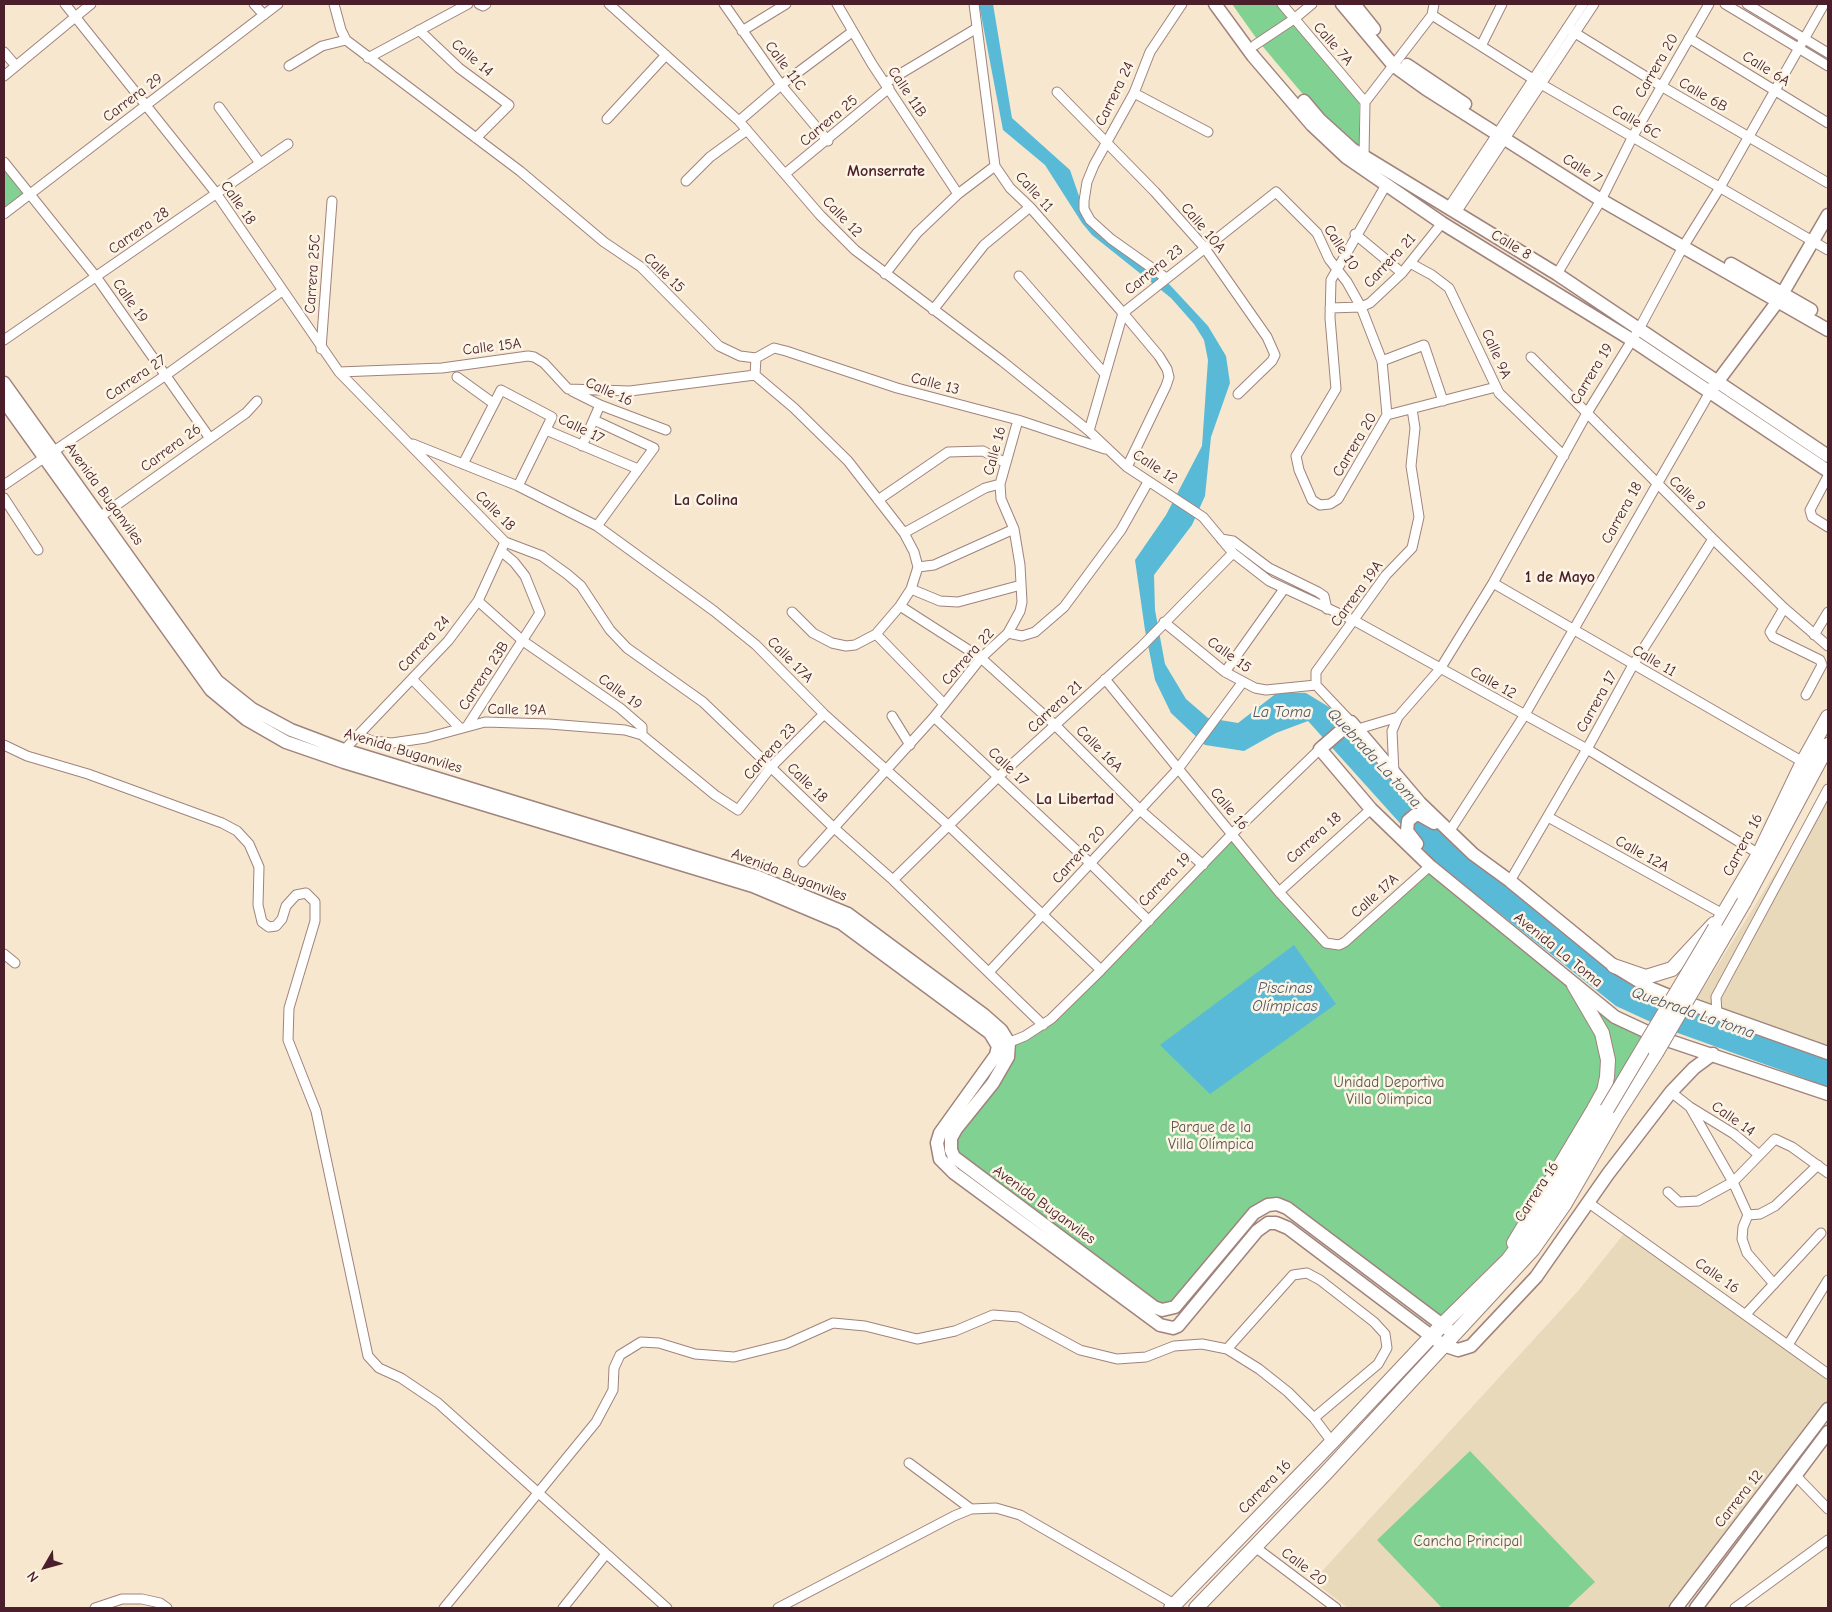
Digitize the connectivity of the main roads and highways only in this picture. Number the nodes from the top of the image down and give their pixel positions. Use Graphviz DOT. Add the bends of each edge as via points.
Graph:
graph roads {
  1 [pos="1215,4"];
  2 [pos="1226,4"];
  3 [pos="1342,4"];
  4 [pos="1354,4"];
  5 [pos="1396,63"];
  6 [pos="1828,215"];
  7 [pos="1781,297"];
  8 [pos="1828,320"];
  9 [pos="1828,330"];
  10 [pos="1635,334"];
  11 [pos="4,382"];
  12 [pos="1713,387"];
  13 [pos="4,402"];
  14 [pos="49,454"];
  15 [pos="1828,456"];
  16 [pos="1828,472"];
  17 [pos="1828,717"];
  18 [pos="1352,725"];
  19 [pos="1828,745"];
  20 [pos="1323,746"];
  21 [pos="1473,854"];
  22 [pos="1445,877"];
  23 [pos="1720,920"];
  24 [pos="1614,966"];
  25 [pos="1574,985"];
  26 [pos="1004,1044"];
  27 [pos="1828,1053"];
  28 [pos="1713,1054"];
  29 [pos="1828,1094"];
  30 [pos="1612,1112"];
  31 [pos="1508,1260"];
  32 [pos="1442,1325"];
  33 [pos="1454,1334"];
  34 [pos="1431,1337"];
  35 [pos="1443,1345"];
  36 [pos="1828,1409"];
  37 [pos="1828,1432"];
  38 [pos="1172,1606"];
  39 [pos="1196,1608"];
  40 [pos="1676,1608"];
  41 [pos="1697,1608"];
  1 -- 10 [label="main road, Calle 8" via="1318,131 1346,157 1442,223"];
  2 -- 10 [label="main road, Calle 8" via="1255,45 1320,120 1364,157 1558,274"];
  3 -- 5 [label="main road, Calle 7"];
  4 -- 5 [label="main road, Calle 7"];
  5 -- 7 [label="main road, Calle 7" via="1603,197"];
  6 -- 7 [label="main road, Carrera 18"];
  7 -- 8 [label="main road, Calle 7"];
  7 -- 9 [label="main road, Calle 7"];
  7 -- 12 [label="main road, Carrera 18"];
  10 -- 12 [label="main road, Calle 8"];
  11 -- 14 [label="main road, Avenida Buganviles"];
  12 -- 15 [label="main road, Calle 8"];
  12 -- 16 [label="main road, Calle 8"];
  13 -- 14 [label="main road, Avenida Buganviles"];
  14 -- 26 [label="main road, Avenida Buganviles" via="211,690 246,719 286,742 344,762 753,886 841,923"];
  14 -- 26 [label="main road, Avenida Buganviles" via="101,516 216,681 252,709 291,730 344,750 758,876 848,914 984,1015 1001,1030"];
  17 -- 23 [label="main road, Carrera 16" via="1759,854"];
  18 -- 20 [label="main road, Carrera 19"];
  18 -- 21 [label="main road, Avenida La Toma"];
  19 -- 30 [label="main road, Carrera 16, bridge" via="1744,902 1656,1053"];
  20 -- 22 [label="main road, Avenida La Toma" via="1371,808"];
  21 -- 22 [label="main road" via="1425,817 1412,818 1407,831"];
  21 -- 24 [label="main road, Avenida La Toma"];
  22 -- 25 [label="main road, Avenida La Toma"];
  23 -- 24 [label="main road" via="1672,969 1646,977"];
  23 -- 30 [label="main road, Carrera 16, bridge"];
  24 -- 27 [label="main road, Avenida La Toma" via="1650,988"];
  25 -- 28 [label="main road, Avenida La Toma" via="1614,1017 1637,1029"];
  25 -- 31 [label="main road" via="1602,1033 1608,1060 1606,1084 1516,1238"];
  26 -- 32 [label="main road, Avenida Buganviles" via="1008,1057 1005,1067 951,1138 954,1157 1154,1307 1162,1310 1175,1307 1254,1214 1268,1205 1277,1204 1287,1208"];
  26 -- 34 [label="main road, Avenida Buganviles" via="940,1133 936,1143 940,1159 954,1173 1152,1320 1167,1328 1178,1326 1257,1231 1268,1223 1276,1223 1288,1228"];
  28 -- 29 [label="main road, Avenida La Toma"];
  28 -- 35 [label="main road" via="1671,1092 1536,1277 1477,1342 1458,1350"];
  30 -- 31 [label="main road, Carrera 16" via="1554,1200"];
  30 -- 33 [label="main road, Carrera 16" via="1547,1231"];
  31 -- 32 [label="main road, Carrera 16"];
  32 -- 33 [label="main road"];
  32 -- 34 [label="main road, Carrera 16"];
  33 -- 35 [label="main road, Carrera 16"];
  34 -- 35 [label="main road"];
  34 -- 38 [label="main road, Carrera 16"];
  35 -- 39 [label="main road, Carrera 16"];
  36 -- 40 [label="main road, Carrera 12"];
  37 -- 41 [label="main road, Carrera 12"];
}
